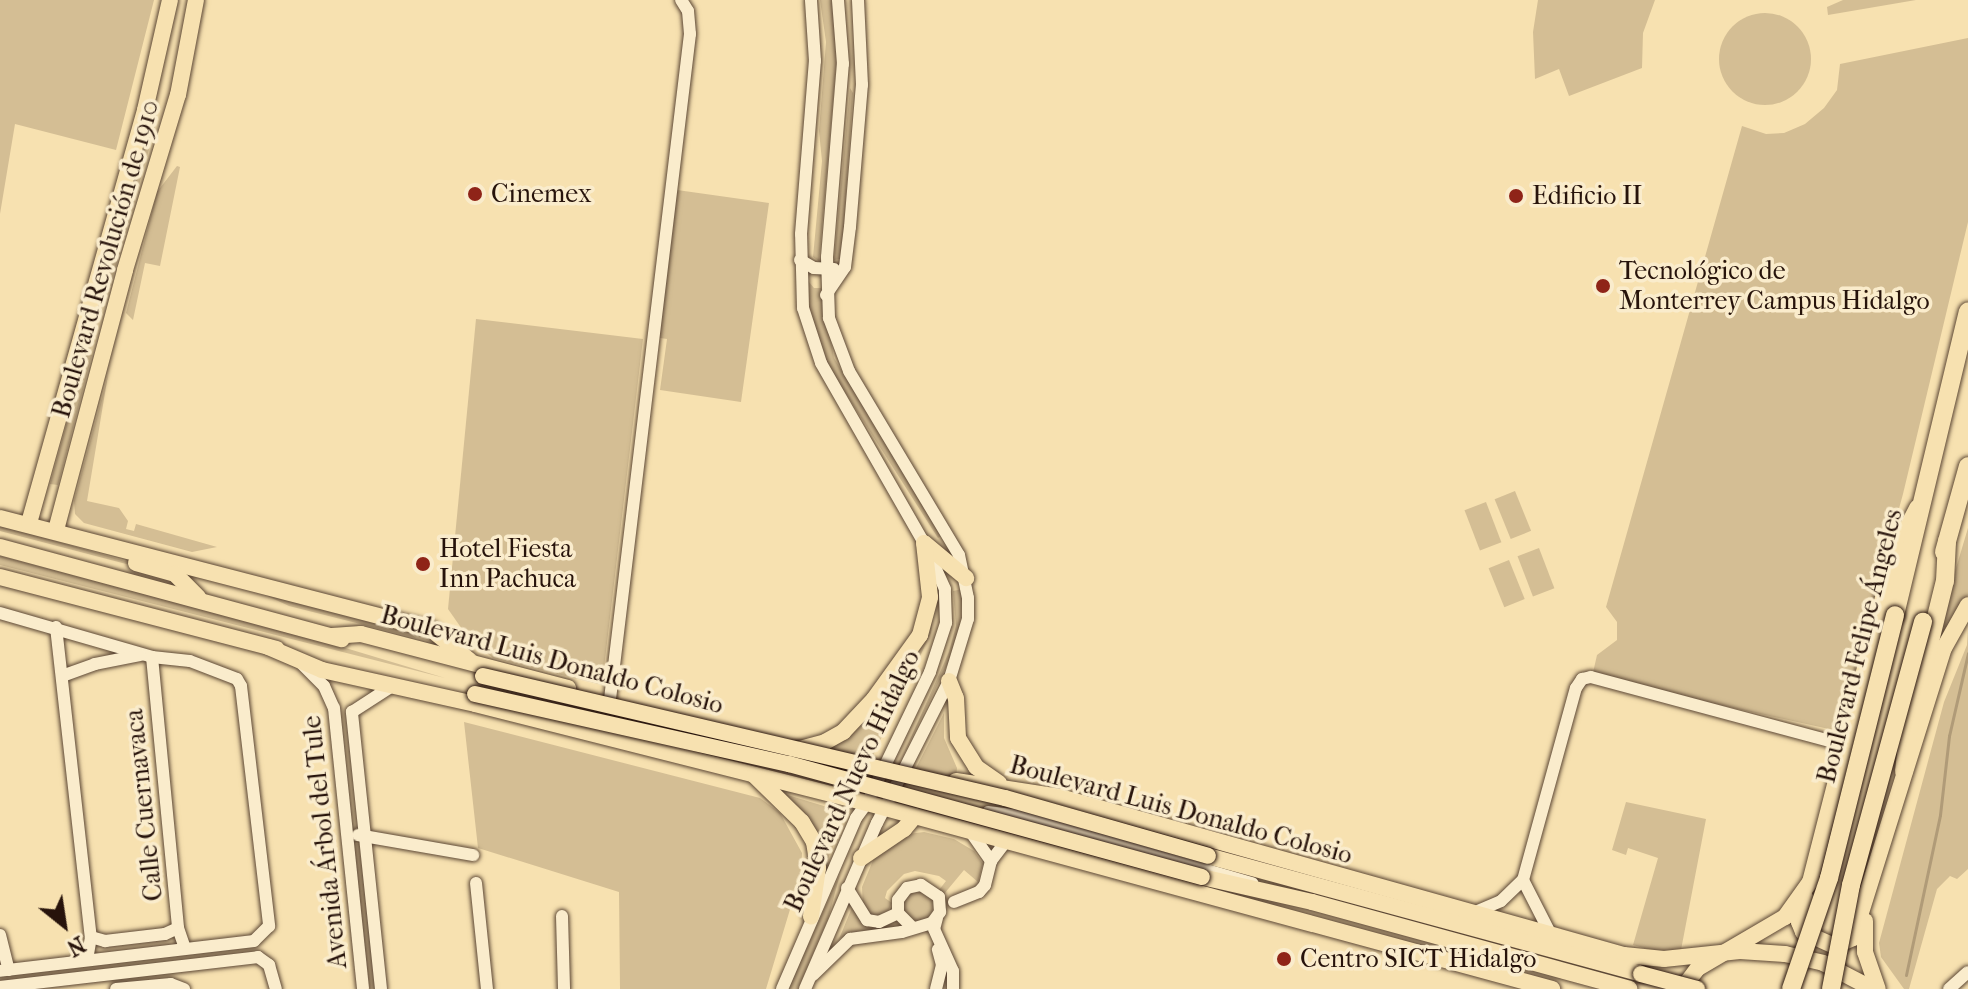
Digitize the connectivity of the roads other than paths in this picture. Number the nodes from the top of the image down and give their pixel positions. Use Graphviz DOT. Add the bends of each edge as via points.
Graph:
graph roads {
  1 [pos="170,0"];
  2 [pos="196,0"];
  3 [pos="681,0"];
  4 [pos="811,0"];
  5 [pos="838,0"];
  6 [pos="858,0"];
  7 [pos="860,28"];
  8 [pos="843,31"];
  9 [pos="843,64"];
  10 [pos="861,101"];
  11 [pos="800,260"];
  12 [pos="846,262"];
  13 [pos="827,269"];
  14 [pos="826,295"];
  15 [pos="1968,312"];
  16 [pos="1968,466"];
  17 [pos="1923,496"];
  18 [pos="0,518"];
  19 [pos="29,523"];
  20 [pos="56,530"];
  21 [pos="1947,541"];
  22 [pos="924,543"];
  23 [pos="0,547"];
  24 [pos="0,577"];
  25 [pos="966,578"];
  26 [pos="198,598"];
  27 [pos="1968,605"];
  28 [pos="0,613"];
  29 [pos="56,627"];
  30 [pos="268,647"];
  31 [pos="148,656"];
  32 [pos="294,656"];
  33 [pos="478,670"];
  34 [pos="62,676"];
  35 [pos="949,681"];
  36 [pos="392,686"];
  37 [pos="610,699"];
  38 [pos="334,708"];
  39 [pos="352,712"];
  40 [pos="778,745"];
  41 [pos="1844,745"];
  42 [pos="796,750"];
  43 [pos="881,769"];
  44 [pos="1904,771"];
  45 [pos="793,774"];
  46 [pos="899,774"];
  47 [pos="761,776"];
  48 [pos="1008,787"];
  49 [pos="868,797"];
  50 [pos="887,802"];
  51 [pos="344,814"];
  52 [pos="362,815"];
  53 [pos="915,816"];
  54 [pos="970,831"];
  55 [pos="346,834"];
  56 [pos="363,835"];
  57 [pos="1006,841"];
  58 [pos="473,855"];
  59 [pos="1208,856"];
  60 [pos="1284,857"];
  61 [pos="861,858"];
  62 [pos="991,861"];
  63 [pos="1523,880"];
  64 [pos="1810,882"];
  65 [pos="476,883"];
  66 [pos="1239,885"];
  67 [pos="847,888"];
  68 [pos="935,891"];
  69 [pos="1315,895"];
  70 [pos="1288,897"];
  71 [pos="954,902"];
  72 [pos="1865,902"];
  73 [pos="898,913"];
  74 [pos="1473,913"];
  75 [pos="938,915"];
  76 [pos="562,916"];
  77 [pos="811,916"];
  78 [pos="1289,918"];
  79 [pos="916,927"];
  80 [pos="178,928"];
  81 [pos="1550,933"];
  82 [pos="0,935"];
  83 [pos="91,937"];
  84 [pos="185,948"];
  85 [pos="1,951"];
  86 [pos="137,953"];
  87 [pos="1722,953"];
  88 [pos="1624,955"];
  89 [pos="87,959"];
  90 [pos="190,965"];
  91 [pos="4,970"];
  92 [pos="139,970"];
  93 [pos="1968,972"];
  94 [pos="1498,981"];
  95 [pos="93,983"];
  96 [pos="807,984"];
  97 [pos="7,987"];
  98 [pos="116,989"];
  99 [pos="184,989"];
  100 [pos="276,989"];
  101 [pos="363,989"];
  102 [pos="381,989"];
  103 [pos="487,989"];
  104 [pos="564,989"];
  105 [pos="782,989"];
  106 [pos="936,989"];
  107 [pos="953,989"];
  108 [pos="1552,989"];
  109 [pos="1629,989"];
  110 [pos="1646,989"];
  111 [pos="1682,989"];
  112 [pos="1697,989"];
  113 [pos="1791,989"];
  114 [pos="1831,989"];
  115 [pos="1876,989"];
  116 [pos="1949,989"];
  1 -- 19 [label="main road, Boulevard Revolución de 1910" via="145,110"];
  2 -- 20 [label="main road, Boulevard Revolución de 1910" via="178,95"];
  3 -- 37 [label="street" via="690,34"];
  4 -- 11 [label="street, Boulevard Nuevo Hidalgo" via="815,61"];
  5 -- 8 [label="street, Boulevard Nuevo Hidalgo"];
  6 -- 7 [label="street"];
  7 -- 8 [label="street"];
  7 -- 10 [label="street"];
  8 -- 9 [label="street, Boulevard Nuevo Hidalgo"];
  9 -- 10 [label="street"];
  9 -- 13 [label="street, Boulevard Nuevo Hidalgo"];
  10 -- 12 [label="street"];
  11 -- 13 [label="street" via="808,267"];
  11 -- 22 [label="street, Boulevard Nuevo Hidalgo" via="803,308 821,363"];
  12 -- 13 [label="street"];
  12 -- 14 [label="street"];
  13 -- 14 [label="street, Boulevard Nuevo Hidalgo"];
  14 -- 25 [label="street, Boulevard Nuevo Hidalgo" via="849,371 959,555"];
  15 -- 17 [label="highway, Boulevard Felipe Ángeles"];
  16 -- 21 [label="highway, Boulevard Felipe Ángeles"];
  17 -- 41 [label="main road" via="1898,545"];
  17 -- 113 [label="highway, Boulevard Felipe Ángeles, bridge" via="1829,878"];
  18 -- 19 [label="main road"];
  19 -- 20 [label="main road"];
  20 -- 26 [label="main road" via="66,543 175,574"];
  20 -- 33 [label="main road" via="432,630"];
  21 -- 44 [label="highway" via="1945,581 1909,726"];
  21 -- 114 [label="highway, Boulevard Felipe Ángeles, bridge" via="1851,885"];
  22 -- 25 [label="main road"];
  22 -- 42 [label="main road" via="930,597 920,635 843,732"];
  22 -- 43 [label="street, Boulevard Nuevo Hidalgo" via="945,589 946,623 930,672"];
  23 -- 26 [label="main road, Boulevard Luis Donaldo Colosio"];
  24 -- 30 [label="main road, Boulevard Luis Donaldo Colosio"];
  25 -- 35 [label="street, Boulevard Nuevo Hidalgo" via="968,619"];
  26 -- 33 [label="main road, Boulevard Luis Donaldo Colosio"];
  27 -- 44 [label="main road" via="1944,648"];
  28 -- 29 [label="street"];
  29 -- 31 [label="street"];
  29 -- 34 [label="street"];
  30 -- 32 [label="main road, Boulevard Luis Donaldo Colosio"];
  30 -- 66 [label="main road, Boulevard Luis Donaldo Colosio, bridge" via="789,764"];
  31 -- 34 [label="street" via="95,664"];
  31 -- 80 [label="street, Calle Cuernavaca"];
  31 -- 84 [label="street" via="190,661 231,674 241,686 269,926 254,941"];
  32 -- 36 [label="main road, Boulevard Luis Donaldo Colosio" via="322,670"];
  32 -- 38 [label="street, Avenida Árbol del Tule" via="324,686"];
  33 -- 37 [label="main road, Boulevard Luis Donaldo Colosio"];
  33 -- 59 [label="main road, Boulevard Luis Donaldo Colosio, bridge" via="1005,798"];
  34 -- 83 [label="street"];
  35 -- 46 [label="street, Boulevard Nuevo Hidalgo"];
  35 -- 48 [label="main road" via="956,698 955,725 966,753 990,779"];
  36 -- 39 [label="street, Avenida Árbol del Tule"];
  36 -- 47 [label="main road, Boulevard Luis Donaldo Colosio"];
  37 -- 40 [label="main road, Boulevard Luis Donaldo Colosio"];
  38 -- 39 [label="street"];
  38 -- 51 [label="street, Avenida Árbol del Tule"];
  39 -- 52 [label="street, Avenida Árbol del Tule"];
  40 -- 42 [label="main road, Boulevard Luis Donaldo Colosio"];
  40 -- 45 [label="main road" via="796,759"];
  41 -- 63 [label="street" via="1591,677 1582,679"];
  41 -- 64 [label="main road"];
  42 -- 43 [label="main road, Boulevard Luis Donaldo Colosio"];
  43 -- 46 [label="main road, Boulevard Luis Donaldo Colosio"];
  43 -- 49 [label="street, Boulevard Nuevo Hidalgo"];
  44 -- 72 [label="main road"];
  45 -- 47 [label="main road"];
  45 -- 49 [label="street" via="808,774"];
  46 -- 48 [label="main road, Boulevard Luis Donaldo Colosio"];
  46 -- 50 [label="street, Boulevard Nuevo Hidalgo"];
  47 -- 49 [label="main road, Boulevard Luis Donaldo Colosio"];
  47 -- 77 [label="main road" via="814,842 818,868"];
  48 -- 60 [label="main road, Boulevard Luis Donaldo Colosio"];
  49 -- 50 [label="main road, Boulevard Luis Donaldo Colosio"];
  49 -- 77 [label="street, Boulevard Nuevo Hidalgo"];
  50 -- 53 [label="main road, Boulevard Luis Donaldo Colosio"];
  50 -- 61 [label="street, Boulevard Nuevo Hidalgo"];
  50 -- 70 [label="street" via="1021,816 1223,871"];
  51 -- 52 [label="street"];
  51 -- 55 [label="street, Avenida Árbol del Tule"];
  52 -- 56 [label="street, Avenida Árbol del Tule"];
  53 -- 54 [label="main road, Boulevard Luis Donaldo Colosio"];
  53 -- 61 [label="main road"];
  54 -- 57 [label="main road, Boulevard Luis Donaldo Colosio"];
  54 -- 62 [label="street"];
  55 -- 56 [label="street"];
  55 -- 101 [label="street, Avenida Árbol del Tule"];
  56 -- 58 [label="street"];
  56 -- 102 [label="street, Avenida Árbol del Tule"];
  57 -- 62 [label="street"];
  57 -- 78 [label="main road, Boulevard Luis Donaldo Colosio"];
  59 -- 60 [label="main road"];
  59 -- 69 [label="main road, Boulevard Luis Donaldo Colosio"];
  60 -- 74 [label="main road, Boulevard Luis Donaldo Colosio"];
  61 -- 67 [label="street, Boulevard Nuevo Hidalgo"];
  62 -- 71 [label="street" via="990,876 979,892"];
  63 -- 74 [label="street" via="1501,901"];
  63 -- 81 [label="street"];
  64 -- 72 [label="main road" via="1799,922 1811,939 1846,944"];
  64 -- 87 [label="main road" via="1785,917"];
  65 -- 103 [label="street"];
  66 -- 70 [label="main road, Boulevard Luis Donaldo Colosio"];
  66 -- 78 [label="main road"];
  67 -- 73 [label="street" via="867,920 879,922"];
  67 -- 96 [label="street, Boulevard Nuevo Hidalgo"];
  68 -- 71 [label="street"];
  68 -- 73 [label="street" via="921,885 907,888 898,900"];
  68 -- 75 [label="street"];
  69 -- 70 [label="main road, Boulevard Luis Donaldo Colosio"];
  69 -- 109 [label="main road, Boulevard Luis Donaldo Colosio"];
  69 -- 112 [label="main road, Boulevard Luis Donaldo Colosio, bridge"];
  71 -- 75 [label="street"];
  72 -- 115 [label="main road" via="1865,952"];
  73 -- 79 [label="street"];
  74 -- 81 [label="main road, Boulevard Luis Donaldo Colosio"];
  75 -- 79 [label="street"];
  75 -- 107 [label="street" via="934,929 953,971"];
  76 -- 104 [label="street"];
  77 -- 105 [label="street, Boulevard Nuevo Hidalgo"];
  78 -- 94 [label="main road, Boulevard Luis Donaldo Colosio"];
  79 -- 96 [label="street" via="850,939"];
  79 -- 106 [label="street" via="929,933 942,958"];
  80 -- 83 [label="street" via="105,941"];
  80 -- 84 [label="street, Calle Cuernavaca"];
  81 -- 88 [label="main road, Boulevard Luis Donaldo Colosio"];
  82 -- 85 [label="street"];
  83 -- 89 [label="street"];
  84 -- 86 [label="street"];
  85 -- 91 [label="street"];
  86 -- 89 [label="street"];
  86 -- 92 [label="street"];
  87 -- 88 [label="main road, Boulevard Luis Donaldo Colosio" via="1664,959"];
  87 -- 111 [label="main road" via="1698,968"];
  87 -- 115 [label="main road, Boulevard Luis Donaldo Colosio" via="1759,951 1808,958"];
  88 -- 110 [label="main road" via="1640,968"];
  89 -- 91 [label="street"];
  90 -- 92 [label="street"];
  90 -- 99 [label="street"];
  90 -- 100 [label="street" via="258,957 269,965"];
  92 -- 95 [label="street"];
  93 -- 116 [label="street"];
  94 -- 108 [label="main road, Boulevard Luis Donaldo Colosio"];
  95 -- 97 [label="street"];
  98 -- 99 [label="street" via="171,984"];
}
